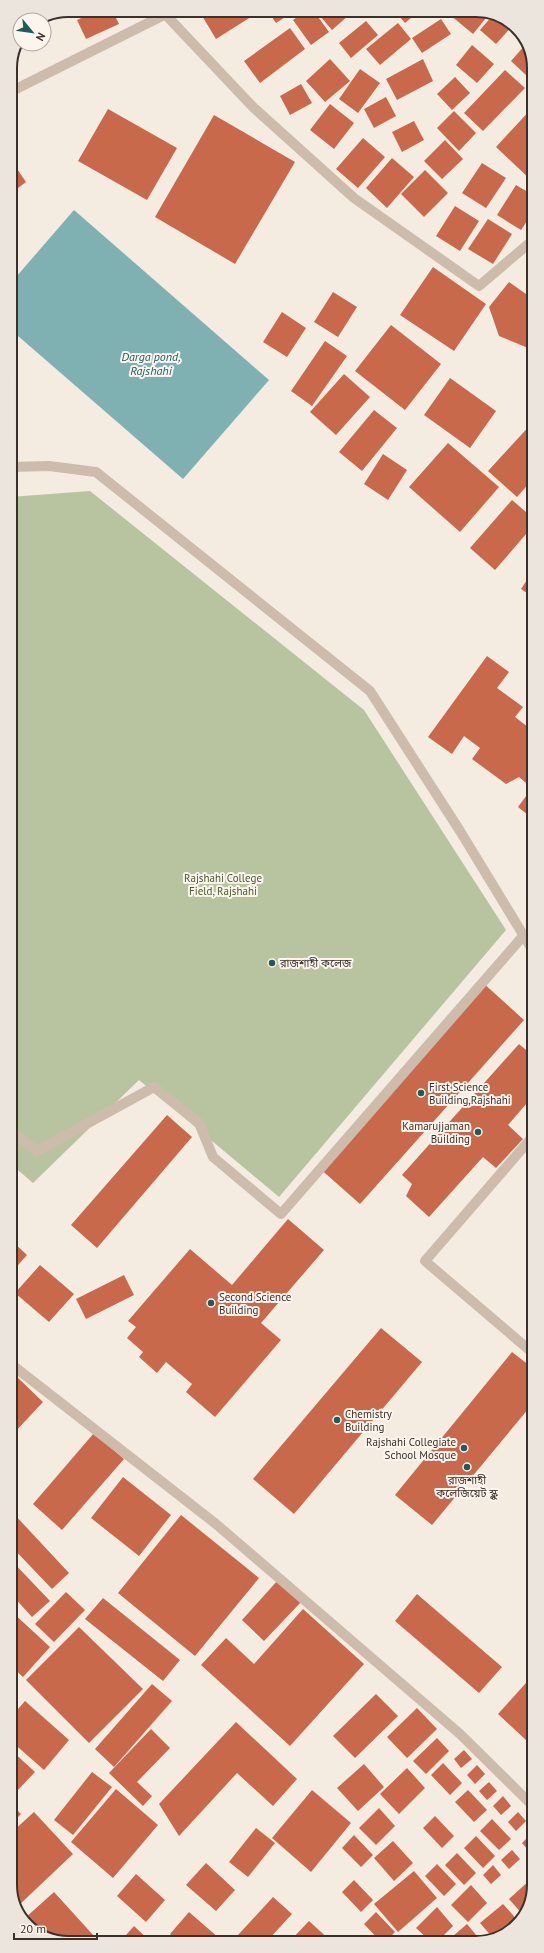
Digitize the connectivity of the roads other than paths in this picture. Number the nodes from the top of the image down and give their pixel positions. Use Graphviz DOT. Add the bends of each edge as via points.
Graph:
graph roads {
  1 [pos="159,17"];
  2 [pos="173,17"];
  3 [pos="17,88"];
  4 [pos="527,245"];
  5 [pos="17,468"];
  6 [pos="524,935"];
  7 [pos="527,940"];
  8 [pos="17,1136"];
  9 [pos="527,1143"];
  10 [pos="527,1348"];
  11 [pos="17,1369"];
  12 [pos="527,1800"];
  1 -- 3 [label="street"];
  2 -- 4 [label="street" via="253,107 354,198 479,286"];
  5 -- 6 [label="street" via="49,466 96,472 370,691"];
  6 -- 7 [label="street"];
  6 -- 8 [label="street" via="281,1214 213,1157 199,1123 154,1087 37,1151"];
  9 -- 10 [label="street" via="425,1261"];
  11 -- 12 [label="street" via="216,1524 460,1734"];
}
